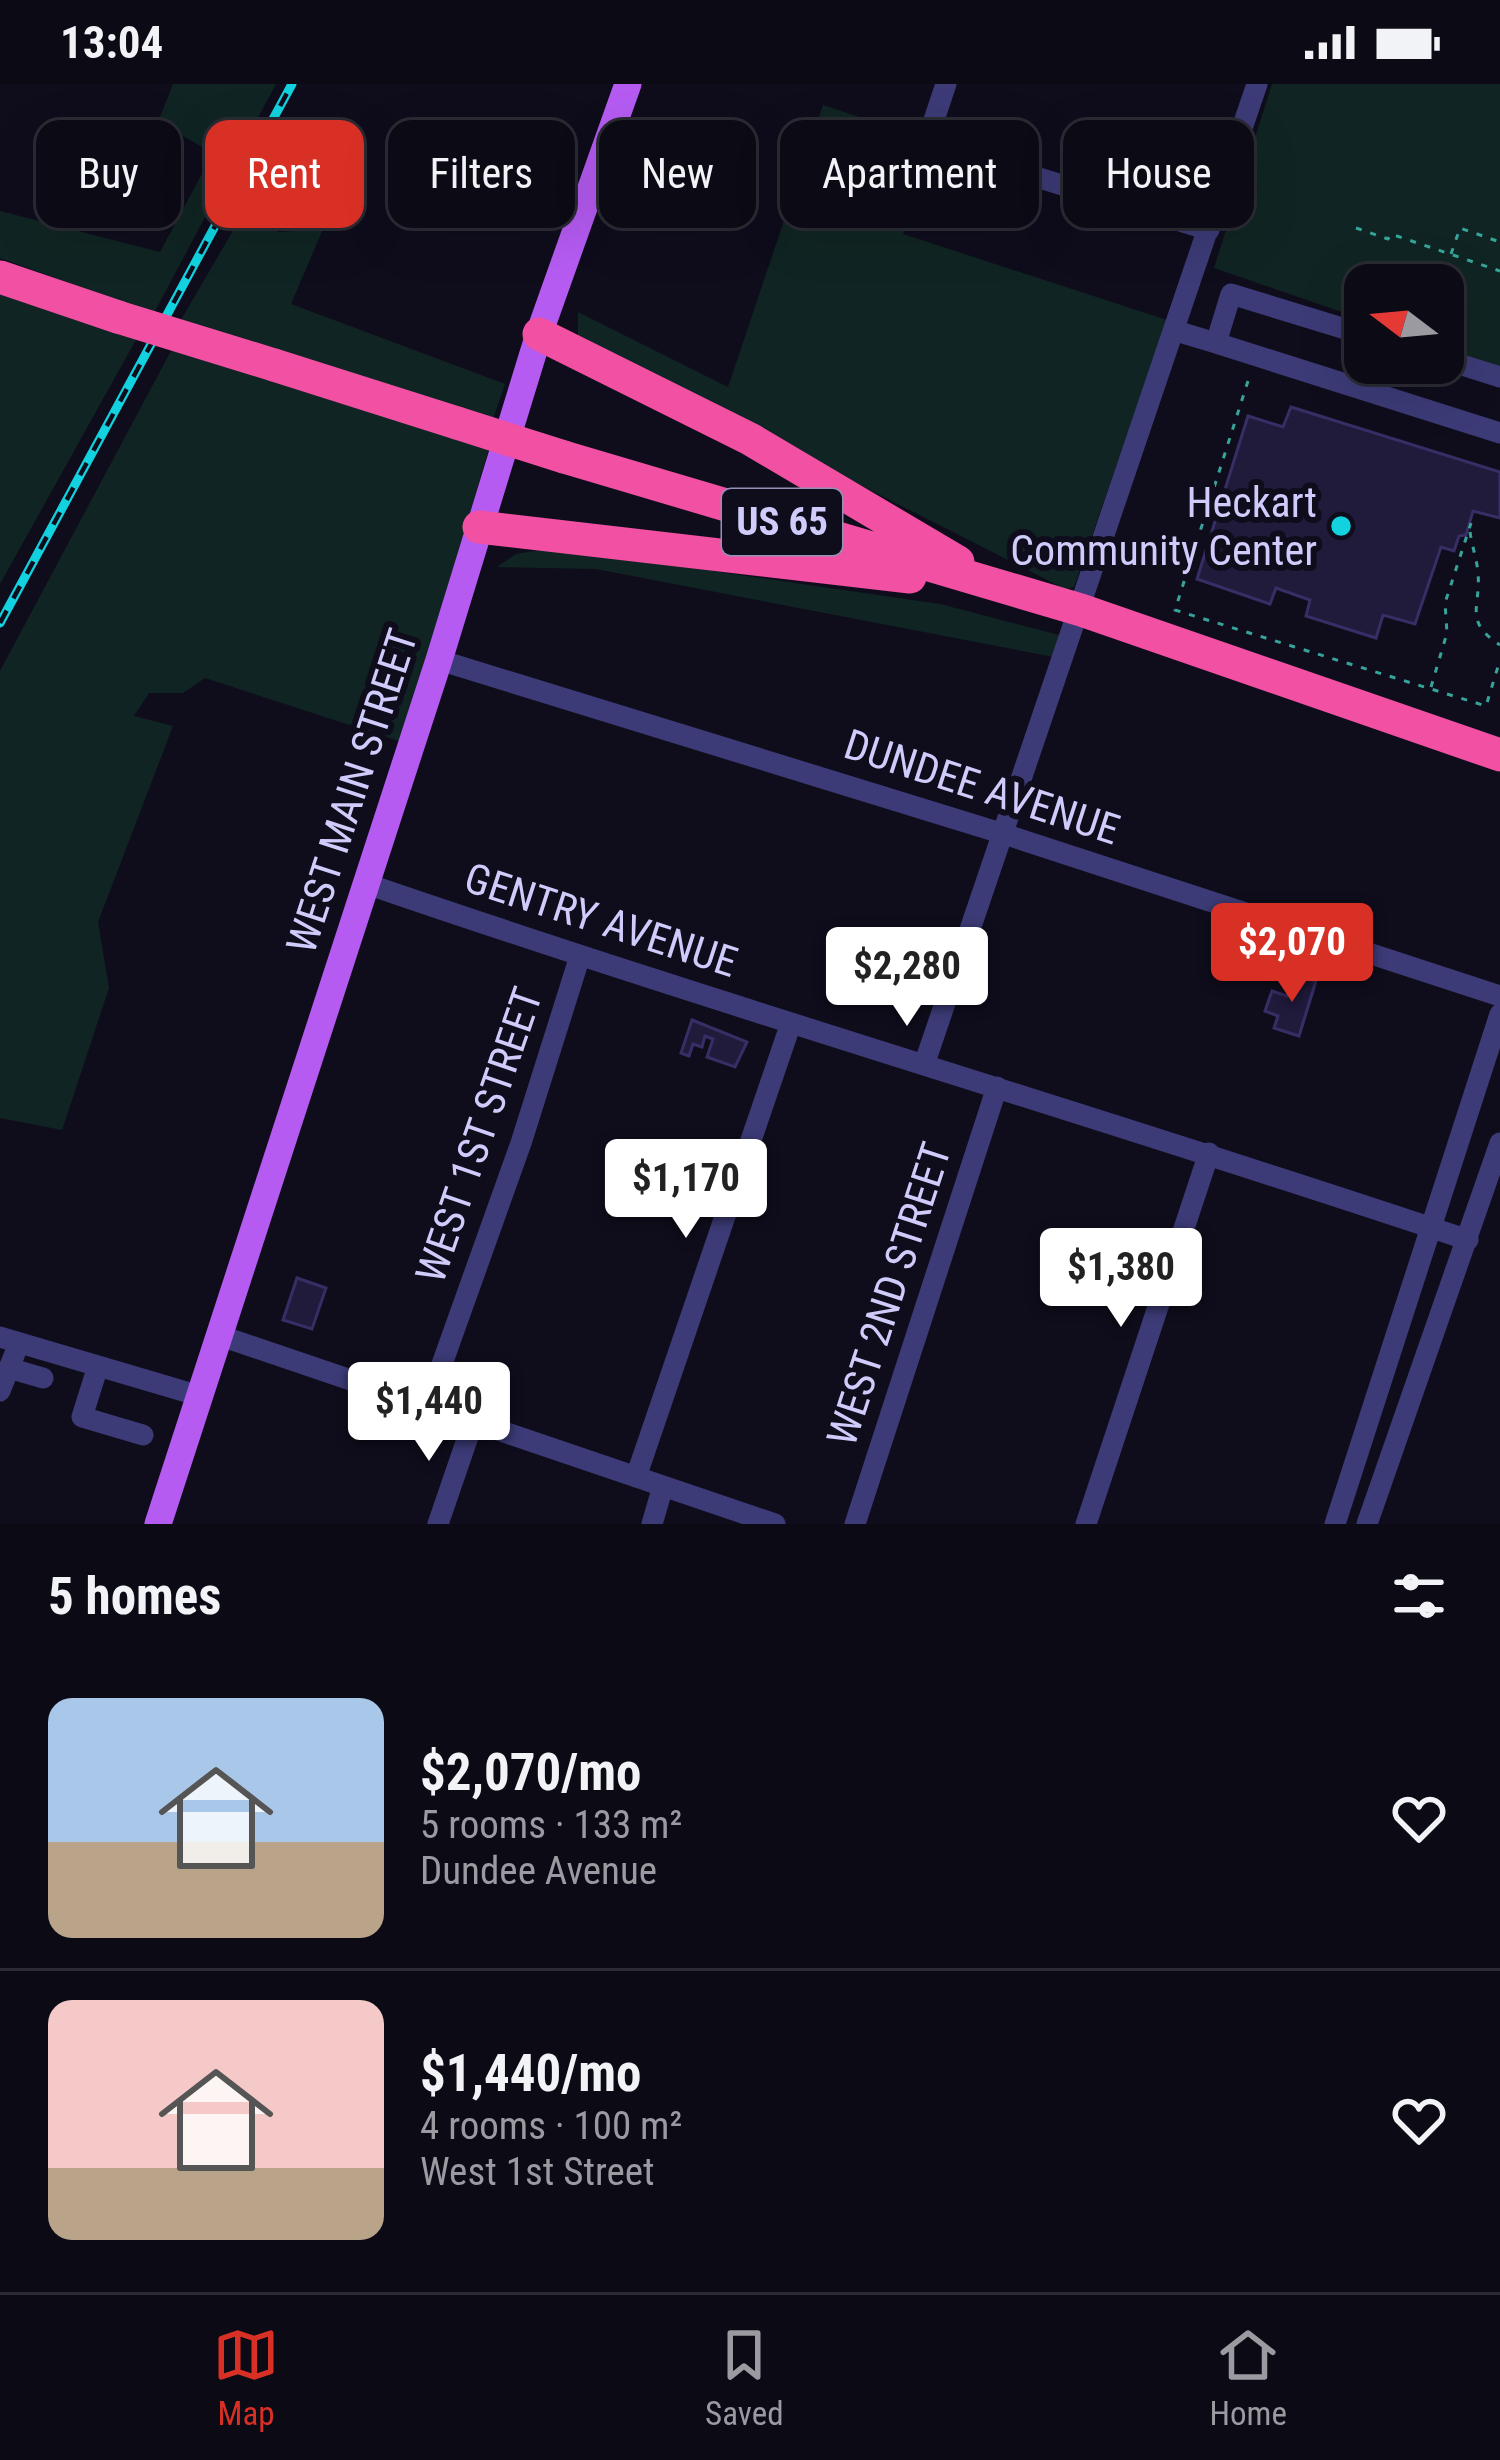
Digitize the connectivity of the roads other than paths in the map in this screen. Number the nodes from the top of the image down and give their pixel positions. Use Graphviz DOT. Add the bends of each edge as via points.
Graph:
graph roads {
  1 [pos="628,84"];
  2 [pos="946,84"];
  3 [pos="1257,84"];
  4 [pos="1209,230"];
  5 [pos="0,277"];
  6 [pos="1344,329"];
  7 [pos="1176,331"];
  8 [pos="539,334"];
  9 [pos="1216,344"];
  10 [pos="1464,366"];
  11 [pos="1500,377"];
  12 [pos="1500,433"];
  13 [pos="479,527"];
  14 [pos="1001,588"];
  15 [pos="1081,610"];
  16 [pos="439,660"];
  17 [pos="1500,755"];
  18 [pos="1004,834"];
  19 [pos="367,884"];
  20 [pos="580,956"];
  21 [pos="1500,996"];
  22 [pos="1500,1014"];
  23 [pos="791,1023"];
  24 [pos="924,1065"];
  25 [pos="997,1087"];
  26 [pos="1500,1143"];
  27 [pos="1209,1153"];
  28 [pos="1494,1178"];
  29 [pos="1429,1227"];
  30 [pos="1468,1240"];
  31 [pos="221,1336"];
  32 [pos="10,1340"];
  33 [pos="98,1366"];
  34 [pos="11,1369"];
  35 [pos="43,1378"];
  36 [pos="0,1391"];
  37 [pos="200,1396"];
  38 [pos="428,1406"];
  39 [pos="473,1422"];
  40 [pos="143,1436"];
  41 [pos="636,1477"];
  42 [pos="663,1486"];
  43 [pos="158,1524"];
  44 [pos="438,1524"];
  45 [pos="652,1524"];
  46 [pos="775,1524"];
  47 [pos="855,1524"];
  48 [pos="1086,1524"];
  49 [pos="1335,1524"];
  50 [pos="1367,1524"];
  1 -- 8 [label="main road, WEST MAIN STREET"];
  2 -- 4 [label="street" via="932,129 943,150"];
  3 -- 4 [label="street"];
  4 -- 7 [label="street"];
  5 -- 14 [label="highway, US 65, bridge"];
  6 -- 9 [label="street" via="1231,294"];
  7 -- 9 [label="street"];
  7 -- 15 [label="street"];
  8 -- 13 [label="main road, WEST MAIN STREET"];
  8 -- 14 [label="highway" via="750,439"];
  9 -- 12 [label="street"];
  10 -- 11 [label="street"];
  13 -- 14 [label="highway"];
  13 -- 16 [label="main road, WEST MAIN STREET"];
  14 -- 15 [label="highway, US 65"];
  15 -- 17 [label="highway, US 65"];
  15 -- 18 [label="street"];
  16 -- 18 [label="street, DUNDEE AVENUE"];
  16 -- 19 [label="main road, WEST MAIN STREET"];
  18 -- 21 [label="street, DUNDEE AVENUE"];
  18 -- 24 [label="street"];
  19 -- 20 [label="street, GENTRY AVENUE"];
  19 -- 31 [label="main road, WEST MAIN STREET"];
  20 -- 23 [label="street, GENTRY AVENUE"];
  20 -- 38 [label="street, WEST 1ST STREET"];
  22 -- 29 [label="street"];
  23 -- 24 [label="street, GENTRY AVENUE"];
  23 -- 41 [label="street"];
  24 -- 25 [label="street, GENTRY AVENUE"];
  25 -- 27 [label="street, GENTRY AVENUE"];
  25 -- 47 [label="street, WEST 2ND STREET"];
  26 -- 28 [label="street"];
  27 -- 29 [label="street, GENTRY AVENUE"];
  27 -- 48 [label="street"];
  28 -- 30 [label="street"];
  29 -- 30 [label="street, GENTRY AVENUE"];
  29 -- 49 [label="street"];
  30 -- 50 [label="street"];
  31 -- 37 [label="main road, WEST MAIN STREET"];
  31 -- 38 [label="street"];
  32 -- 33 [label="street"];
  32 -- 34 [label="street"];
  33 -- 37 [label="street"];
  33 -- 40 [label="street" via="82,1417"];
  34 -- 35 [label="street"];
  34 -- 36 [label="street"];
  37 -- 43 [label="main road, WEST MAIN STREET"];
  38 -- 39 [label="street"];
  39 -- 41 [label="street"];
  39 -- 44 [label="street"];
  41 -- 42 [label="street"];
  42 -- 45 [label="street"];
  42 -- 46 [label="street"];
}
